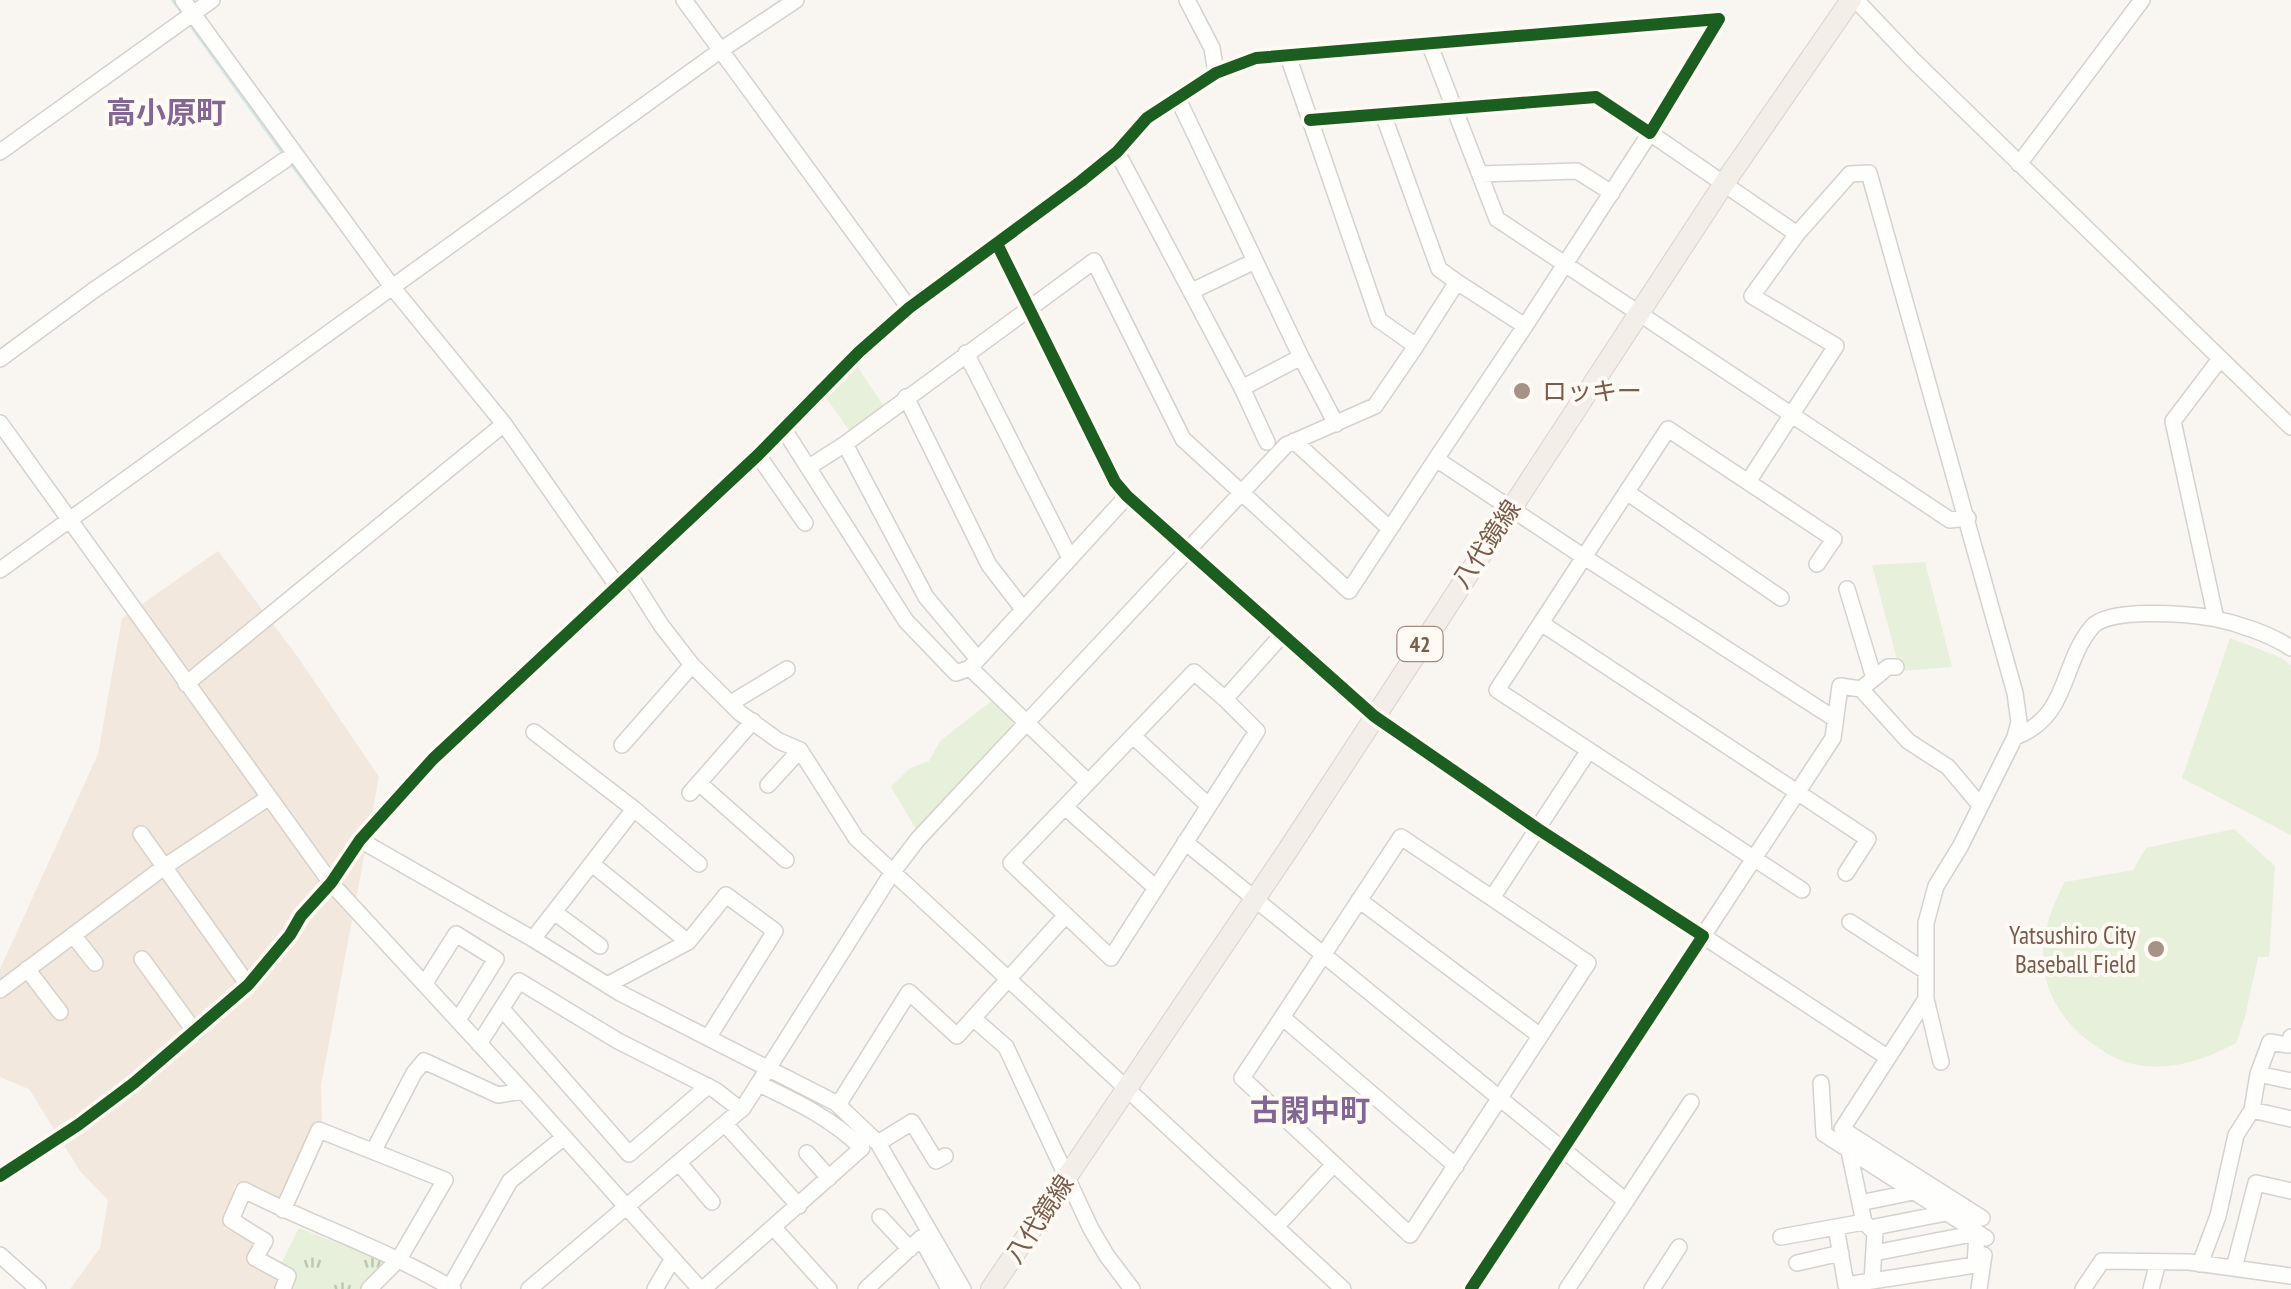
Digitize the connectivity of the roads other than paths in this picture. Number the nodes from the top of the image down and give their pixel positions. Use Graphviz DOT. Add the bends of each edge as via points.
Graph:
graph roads {
  1 [pos="212,0"];
  2 [pos="684,0"];
  3 [pos="796,0"];
  4 [pos="1187,0"];
  5 [pos="1854,0"];
  6 [pos="2142,0"];
  7 [pos="187,12"];
  8 [pos="1429,44"];
  9 [pos="721,50"];
  10 [pos="1288,56"];
  11 [pos="1216,73"];
  12 [pos="1178,99"];
  13 [pos="1456,108"];
  14 [pos="1382,114"];
  15 [pos="1310,120"];
  16 [pos="1650,133"];
  17 [pos="0,152"];
  18 [pos="1117,152"];
  19 [pos="284,160"];
  20 [pos="2019,164"];
  21 [pos="1480,174"];
  22 [pos="1725,182"];
  23 [pos="1612,194"];
  24 [pos="1796,234"];
  25 [pos="998,244"];
  26 [pos="1255,260"];
  27 [pos="1565,265"];
  28 [pos="1457,282"];
  29 [pos="393,288"];
  30 [pos="1192,292"];
  31 [pos="909,308"];
  32 [pos="1029,308"];
  33 [pos="1639,315"];
  34 [pos="1525,326"];
  35 [pos="1416,346"];
  36 [pos="966,353"];
  37 [pos="1301,357"];
  38 [pos="0,359"];
  39 [pos="2220,359"];
  40 [pos="1242,388"];
  41 [pos="906,396"];
  42 [pos="1791,414"];
  43 [pos="0,423"];
  44 [pos="504,424"];
  45 [pos="1336,424"];
  46 [pos="783,428"];
  47 [pos="2291,428"];
  48 [pos="1294,441"];
  49 [pos="1267,442"];
  50 [pos="845,444"];
  51 [pos="758,455"];
  52 [pos="1436,459"];
  53 [pos="809,467"];
  54 [pos="1748,482"];
  55 [pos="1241,493"];
  56 [pos="1628,493"];
  57 [pos="1127,496"];
  58 [pos="1510,508"];
  59 [pos="70,518"];
  60 [pos="1968,518"];
  61 [pos="806,524"];
  62 [pos="1390,529"];
  63 [pos="1189,552"];
  64 [pos="1584,557"];
  65 [pos="1070,558"];
  66 [pos="1817,564"];
  67 [pos="0,570"];
  68 [pos="624,581"];
  69 [pos="1847,589"];
  70 [pos="1781,598"];
  71 [pos="1023,609"];
  72 [pos="2216,619"];
  73 [pos="1541,622"];
  74 [pos="1281,636"];
  75 [pos="2290,642"];
  76 [pos="974,663"];
  77 [pos="692,665"];
  78 [pos="1896,667"];
  79 [pos="787,670"];
  80 [pos="1874,678"];
  81 [pos="186,684"];
  82 [pos="1860,689"];
  83 [pos="1225,699"];
  84 [pos="730,702"];
  85 [pos="1374,716"];
  86 [pos="1835,719"];
  87 [pos="753,721"];
  88 [pos="1028,723"];
  89 [pos="534,732"];
  90 [pos="1133,736"];
  91 [pos="2015,737"];
  92 [pos="622,745"];
  93 [pos="800,750"];
  94 [pos="1589,750"];
  95 [pos="1088,782"];
  96 [pos="768,785"];
  97 [pos="1798,790"];
  98 [pos="268,798"];
  99 [pos="1979,804"];
  100 [pos="1209,806"];
  101 [pos="1065,807"];
  102 [pos="634,810"];
  103 [pos="1538,829"];
  104 [pos="141,834"];
  105 [pos="360,840"];
  106 [pos="1185,842"];
  107 [pos="1753,858"];
  108 [pos="786,860"];
  109 [pos="592,864"];
  110 [pos="699,864"];
  111 [pos="164,867"];
  112 [pos="1846,872"];
  113 [pos="892,873"];
  114 [pos="331,883"];
  115 [pos="1156,888"];
  116 [pos="1802,890"];
  117 [pos="1492,898"];
  118 [pos="1254,900"];
  119 [pos="1359,900"];
  120 [pos="554,912"];
  121 [pos="1066,915"];
  122 [pos="1850,922"];
  123 [pos="73,934"];
  124 [pos="1703,936"];
  125 [pos="533,939"];
  126 [pos="688,942"];
  127 [pos="600,946"];
  128 [pos="1322,956"];
  129 [pos="142,959"];
  130 [pos="96,963"];
  131 [pos="27,969"];
  132 [pos="1924,970"];
  133 [pos="1010,978"];
  134 [pos="425,983"];
  135 [pos="248,985"];
  136 [pos="607,985"];
  137 [pos="0,990"];
  138 [pos="1926,999"];
  139 [pos="502,1009"];
  140 [pos="60,1012"];
  141 [pos="1282,1016"];
  142 [pos="973,1018"];
  143 [pos="458,1020"];
  144 [pos="195,1032"];
  145 [pos="1540,1035"];
  146 [pos="2291,1037"];
  147 [pos="708,1038"];
  148 [pos="479,1044"];
  149 [pos="1887,1058"];
  150 [pos="1941,1062"];
  151 [pos="768,1068"];
  152 [pos="2258,1074"];
  153 [pos="2291,1081"];
  154 [pos="758,1084"];
  155 [pos="1820,1084"];
  156 [pos="708,1086"];
  157 [pos="1128,1087"];
  158 [pos="523,1091"];
  159 [pos="1500,1099"];
  160 [pos="1692,1102"];
  161 [pos="838,1105"];
  162 [pos="741,1110"];
  163 [pos="2252,1110"];
  164 [pos="2291,1119"];
  165 [pos="725,1124"];
  166 [pos="563,1138"];
  167 [pos="878,1142"];
  168 [pos="1562,1149"];
  169 [pos="374,1150"];
  170 [pos="1848,1151"];
  171 [pos="807,1152"];
  172 [pos="945,1156"];
  173 [pos="679,1163"];
  174 [pos="1334,1164"];
  175 [pos="1456,1166"];
  176 [pos="0,1176"];
  177 [pos="1068,1177"];
  178 [pos="829,1178"];
  179 [pos="2291,1191"];
  180 [pos="1913,1192"];
  181 [pos="1626,1201"];
  182 [pos="712,1202"];
  183 [pos="1860,1203"];
  184 [pos="799,1206"];
  185 [pos="628,1208"];
  186 [pos="284,1210"];
  187 [pos="1946,1213"];
  188 [pos="880,1216"];
  189 [pos="1982,1222"];
  190 [pos="1867,1225"];
  191 [pos="1276,1226"];
  192 [pos="1836,1227"];
  193 [pos="774,1228"];
  194 [pos="1781,1237"];
  195 [pos="1680,1247"];
  196 [pos="910,1248"];
  197 [pos="1874,1253"];
  198 [pos="1841,1254"];
  199 [pos="0,1255"];
  200 [pos="399,1259"];
  201 [pos="672,1260"];
  202 [pos="2158,1262"];
  203 [pos="1797,1263"];
  204 [pos="2200,1264"];
  205 [pos="1975,1265"];
  206 [pos="2234,1268"];
  207 [pos="2291,1276"];
  208 [pos="1872,1280"];
  209 [pos="1847,1287"];
  210 [pos="451,1288"];
  211 [pos="38,1289"];
  212 [pos="283,1289"];
  213 [pos="369,1289"];
  214 [pos="529,1289"];
  215 [pos="655,1289"];
  216 [pos="701,1289"];
  217 [pos="829,1289"];
  218 [pos="866,1289"];
  219 [pos="948,1289"];
  220 [pos="963,1289"];
  221 [pos="991,1289"];
  222 [pos="1132,1289"];
  223 [pos="1342,1289"];
  224 [pos="1471,1289"];
  225 [pos="1567,1289"];
  226 [pos="1652,1289"];
  227 [pos="1970,1289"];
  228 [pos="1979,1289"];
  229 [pos="2083,1289"];
  230 [pos="2151,1289"];
  1 -- 7 [label="street"];
  2 -- 9 [label="street"];
  3 -- 9 [label="street"];
  4 -- 11 [label="street" via="1212,48"];
  5 -- 20 [label="street"];
  5 -- 22 [label="main road, 八代鏡線 / 42"];
  6 -- 20 [label="street"];
  7 -- 17 [label="street"];
  7 -- 29 [label="street"];
  8 -- 10 [label="street"];
  8 -- 13 [label="street"];
  8 -- 16 [label="street" via="1720,20"];
  9 -- 29 [label="street"];
  9 -- 31 [label="street"];
  10 -- 11 [label="street" via="1256,58"];
  10 -- 15 [label="street"];
  11 -- 12 [label="street"];
  12 -- 18 [label="street" via="1147,118"];
  12 -- 26 [label="street"];
  13 -- 14 [label="street"];
  13 -- 16 [label="street" via="1596,97"];
  13 -- 21 [label="street"];
  14 -- 15 [label="street"];
  14 -- 28 [label="street" via="1439,269"];
  15 -- 35 [label="street" via="1379,320"];
  16 -- 22 [label="street"];
  16 -- 23 [label="street"];
  18 -- 25 [label="street"];
  18 -- 30 [label="street"];
  19 -- 38 [label="street"];
  20 -- 39 [label="street"];
  21 -- 23 [label="street" via="1577,171"];
  21 -- 27 [label="street" via="1497,220"];
  22 -- 24 [label="street"];
  22 -- 33 [label="main road, 八代鏡線 / 42"];
  23 -- 27 [label="street"];
  24 -- 42 [label="street" via="1752,296 1836,346"];
  24 -- 60 [label="street" via="1850,174 1869,174"];
  25 -- 31 [label="street"];
  25 -- 32 [label="street"];
  26 -- 30 [label="street"];
  26 -- 37 [label="street"];
  27 -- 33 [label="street"];
  27 -- 34 [label="street"];
  28 -- 34 [label="street"];
  28 -- 35 [label="street"];
  29 -- 44 [label="street"];
  29 -- 59 [label="street"];
  30 -- 40 [label="street"];
  31 -- 46 [label="street"];
  32 -- 36 [label="street"];
  32 -- 55 [label="street" via="1094,260 1182,439"];
  32 -- 57 [label="street"];
  33 -- 42 [label="street"];
  33 -- 58 [label="main road, 八代鏡線 / 42"];
  34 -- 52 [label="street"];
  35 -- 45 [label="street" via="1375,406"];
  36 -- 41 [label="street"];
  36 -- 65 [label="street"];
  37 -- 40 [label="street"];
  37 -- 45 [label="street"];
  39 -- 47 [label="street"];
  39 -- 72 [label="street" via="2173,421"];
  40 -- 49 [label="street"];
  41 -- 50 [label="street"];
  41 -- 71 [label="street" via="989,565"];
  42 -- 54 [label="street"];
  42 -- 60 [label="street" via="1950,520"];
  43 -- 59 [label="street"];
  44 -- 68 [label="street"];
  44 -- 81 [label="street"];
  45 -- 48 [label="street"];
  46 -- 51 [label="street"];
  46 -- 53 [label="street"];
  48 -- 55 [label="street"];
  48 -- 62 [label="street"];
  50 -- 53 [label="street"];
  50 -- 76 [label="street" via="926,597"];
  51 -- 61 [label="street"];
  51 -- 68 [label="street"];
  52 -- 58 [label="street"];
  52 -- 62 [label="street"];
  53 -- 76 [label="street" via="906,621 956,673"];
  54 -- 56 [label="street" via="1668,428"];
  54 -- 66 [label="street" via="1834,538"];
  55 -- 62 [label="street" via="1349,592"];
  55 -- 63 [label="street"];
  56 -- 64 [label="street"];
  56 -- 70 [label="street"];
  57 -- 63 [label="street"];
  57 -- 65 [label="street"];
  58 -- 64 [label="street"];
  58 -- 85 [label="main road, 八代鏡線 / 42"];
  59 -- 67 [label="street"];
  59 -- 81 [label="street"];
  60 -- 91 [label="street" via="2015,693"];
  63 -- 74 [label="street"];
  63 -- 88 [label="street"];
  64 -- 73 [label="street"];
  64 -- 86 [label="street"];
  65 -- 71 [label="street"];
  68 -- 77 [label="street"];
  68 -- 105 [label="street" via="433,759"];
  69 -- 80 [label="street"];
  71 -- 76 [label="street"];
  72 -- 75 [label="street"];
  72 -- 91 [label="street" via="2157,614 2100,620 2048,717"];
  73 -- 94 [label="street" via="1497,690"];
  73 -- 97 [label="street"];
  74 -- 83 [label="street"];
  74 -- 85 [label="street"];
  76 -- 88 [label="street"];
  77 -- 84 [label="street"];
  77 -- 92 [label="street"];
  78 -- 80 [label="street"];
  79 -- 84 [label="street"];
  80 -- 82 [label="street"];
  81 -- 98 [label="street"];
  82 -- 86 [label="street" via="1840,686"];
  82 -- 99 [label="street" via="1908,741 1948,767"];
  83 -- 90 [label="street" via="1194,672"];
  83 -- 100 [label="street" via="1257,731"];
  84 -- 87 [label="street"];
  85 -- 103 [label="street"];
  85 -- 118 [label="main road, 八代鏡線 / 42"];
  86 -- 97 [label="street" via="1833,738"];
  87 -- 93 [label="street"];
  87 -- 108 [label="street" via="694,788"];
  88 -- 95 [label="street"];
  88 -- 113 [label="street"];
  89 -- 102 [label="street"];
  90 -- 95 [label="street"];
  90 -- 100 [label="street"];
  91 -- 99 [label="street"];
  93 -- 96 [label="street"];
  93 -- 113 [label="street" via="856,838"];
  94 -- 103 [label="street"];
  94 -- 107 [label="street"];
  95 -- 101 [label="street"];
  97 -- 107 [label="street"];
  97 -- 112 [label="street" via="1868,840"];
  98 -- 111 [label="street"];
  98 -- 114 [label="street"];
  99 -- 132 [label="street" via="1936,886"];
  100 -- 106 [label="street"];
  101 -- 115 [label="street"];
  101 -- 121 [label="street" via="1012,863"];
  102 -- 109 [label="street"];
  102 -- 110 [label="street"];
  103 -- 117 [label="street"];
  103 -- 124 [label="street"];
  104 -- 111 [label="street"];
  105 -- 114 [label="street"];
  105 -- 125 [label="street"];
  106 -- 115 [label="street"];
  106 -- 118 [label="street"];
  107 -- 116 [label="street"];
  107 -- 124 [label="street"];
  109 -- 120 [label="street"];
  109 -- 126 [label="street"];
  111 -- 123 [label="street"];
  111 -- 135 [label="street"];
  113 -- 133 [label="street"];
  113 -- 151 [label="street"];
  114 -- 134 [label="street"];
  114 -- 135 [label="street"];
  115 -- 121 [label="street" via="1111,958"];
  117 -- 119 [label="street" via="1401,837"];
  117 -- 145 [label="street" via="1588,963"];
  118 -- 128 [label="street"];
  118 -- 157 [label="main road, 八代鏡線 / 42"];
  119 -- 128 [label="street"];
  119 -- 145 [label="street"];
  120 -- 125 [label="street"];
  120 -- 127 [label="street"];
  121 -- 133 [label="street"];
  122 -- 132 [label="street"];
  123 -- 130 [label="street"];
  123 -- 131 [label="street"];
  124 -- 149 [label="street"];
  124 -- 168 [label="street"];
  125 -- 136 [label="street"];
  126 -- 136 [label="street"];
  126 -- 147 [label="street" via="726,896 775,931"];
  128 -- 141 [label="street"];
  128 -- 159 [label="street"];
  129 -- 144 [label="street"];
  131 -- 137 [label="street"];
  131 -- 140 [label="street"];
  132 -- 138 [label="street"];
  133 -- 142 [label="street"];
  133 -- 157 [label="street"];
  134 -- 143 [label="street"];
  134 -- 143 [label="street" via="456,934 496,959"];
  135 -- 144 [label="street"];
  136 -- 147 [label="street"];
  138 -- 149 [label="street"];
  138 -- 150 [label="street"];
  139 -- 148 [label="street"];
  139 -- 156 [label="street" via="519,981 618,1042"];
  139 -- 156 [label="street" via="629,1154"];
  141 -- 174 [label="street" via="1242,1078"];
  141 -- 175 [label="street"];
  142 -- 161 [label="street" via="957,1036 909,992"];
  142 -- 177 [label="street" via="1006,1047"];
  143 -- 148 [label="street"];
  144 -- 176 [label="street" via="78,1125"];
  145 -- 159 [label="street"];
  146 -- 152 [label="street" via="2288,1045 2270,1042"];
  147 -- 151 [label="street"];
  148 -- 158 [label="street"];
  149 -- 189 [label="street" via="1842,1129"];
  151 -- 154 [label="street"];
  151 -- 161 [label="street"];
  152 -- 153 [label="street"];
  152 -- 163 [label="street"];
  154 -- 162 [label="street"];
  154 -- 178 [label="street" via="815,1110 862,1148"];
  155 -- 170 [label="street" via="1824,1134"];
  156 -- 162 [label="street"];
  157 -- 177 [label="main road, 八代鏡線 / 42"];
  157 -- 191 [label="street"];
  158 -- 166 [label="street"];
  158 -- 169 [label="street" via="498,1095 424,1062"];
  159 -- 168 [label="street"];
  159 -- 175 [label="street"];
  160 -- 181 [label="street"];
  161 -- 167 [label="street"];
  162 -- 165 [label="street"];
  163 -- 164 [label="street"];
  163 -- 204 [label="street" via="2236,1134"];
  165 -- 173 [label="street"];
  165 -- 184 [label="street"];
  166 -- 185 [label="street"];
  166 -- 210 [label="street" via="510,1181"];
  167 -- 172 [label="street" via="912,1122 936,1161"];
  167 -- 220 [label="street"];
  168 -- 181 [label="street"];
  168 -- 224 [label="street"];
  169 -- 186 [label="street" via="318,1130"];
  169 -- 200 [label="street" via="445,1180"];
  170 -- 180 [label="street"];
  170 -- 183 [label="street"];
  171 -- 178 [label="street"];
  173 -- 182 [label="street"];
  173 -- 185 [label="street"];
  174 -- 175 [label="street" via="1410,1235"];
  174 -- 191 [label="street"];
  177 -- 221 [label="main road, 八代鏡線 / 42"];
  177 -- 222 [label="street" via="1107,1256"];
  178 -- 184 [label="street"];
  179 -- 206 [label="street" via="2256,1183"];
  180 -- 183 [label="street"];
  180 -- 187 [label="street"];
  181 -- 225 [label="street"];
  183 -- 190 [label="street"];
  184 -- 193 [label="street"];
  185 -- 201 [label="street"];
  185 -- 214 [label="street"];
  186 -- 200 [label="street"];
  186 -- 212 [label="street" via="244,1190 231,1220 265,1241 255,1258 288,1276"];
  187 -- 189 [label="street"];
  187 -- 190 [label="street"];
  188 -- 196 [label="street"];
  189 -- 197 [label="street"];
  189 -- 205 [label="street"];
  189 -- 228 [label="street"];
  190 -- 192 [label="street"];
  190 -- 197 [label="street" via="1876,1233"];
  191 -- 223 [label="street"];
  192 -- 194 [label="street"];
  192 -- 198 [label="street"];
  193 -- 216 [label="street"];
  193 -- 217 [label="street"];
  195 -- 226 [label="street"];
  196 -- 218 [label="street"];
  196 -- 219 [label="street" via="921,1238"];
  197 -- 208 [label="street"];
  198 -- 203 [label="street"];
  198 -- 209 [label="street"];
  199 -- 211 [label="street"];
  200 -- 210 [label="street"];
  200 -- 213 [label="street"];
  201 -- 215 [label="street"];
  201 -- 216 [label="street"];
  202 -- 204 [label="street"];
  202 -- 229 [label="street" via="2102,1261"];
  202 -- 230 [label="street"];
  204 -- 206 [label="street"];
  205 -- 208 [label="street"];
  205 -- 227 [label="street"];
  206 -- 207 [label="street"];
  208 -- 209 [label="street"];
}
